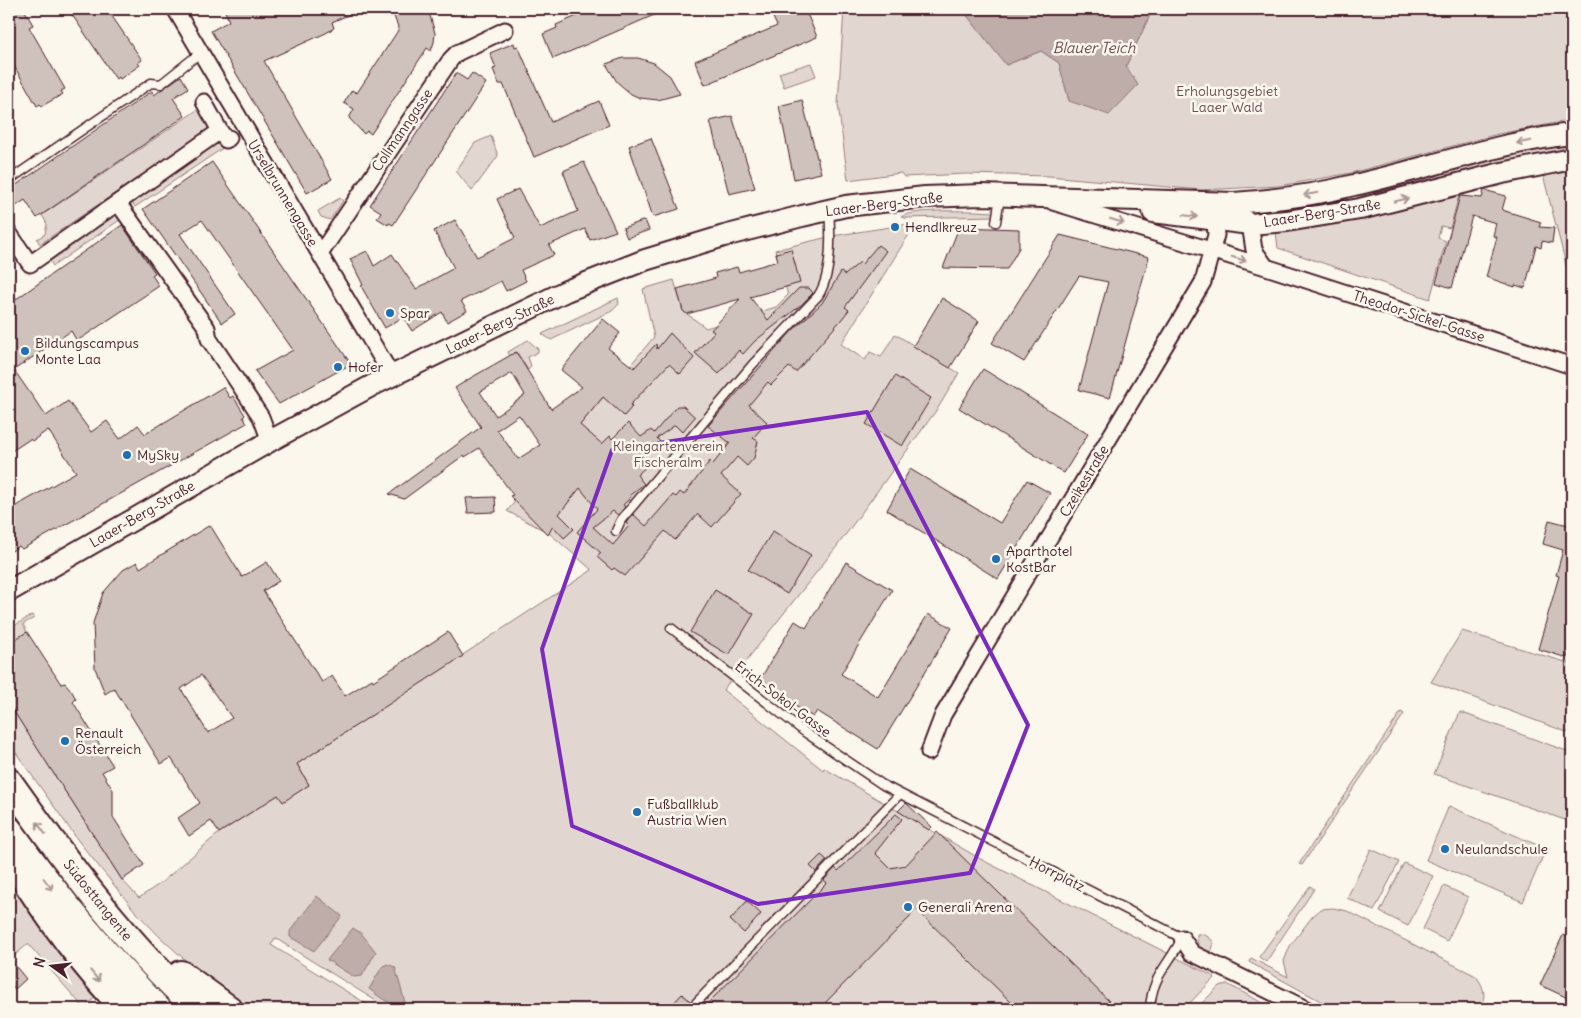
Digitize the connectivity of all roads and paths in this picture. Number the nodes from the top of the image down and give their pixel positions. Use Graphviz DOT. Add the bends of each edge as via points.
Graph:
graph roads {
  1 [pos="175,9"];
  2 [pos="505,30"];
  3 [pos="200,53"];
  4 [pos="204,102"];
  5 [pos="1572,134"];
  6 [pos="1572,159"];
  7 [pos="9,180"];
  8 [pos="1000,195"];
  9 [pos="1037,197"];
  10 [pos="118,203"];
  11 [pos="1234,203"];
  12 [pos="829,210"];
  13 [pos="1215,211"];
  14 [pos="996,222"];
  15 [pos="1250,224"];
  16 [pos="9,232"];
  17 [pos="1213,251"];
  18 [pos="320,254"];
  19 [pos="1266,267"];
  20 [pos="1572,366"];
  21 [pos="392,376"];
  22 [pos="270,441"];
  23 [pos="616,531"];
  24 [pos="9,591"];
  25 [pos="671,628"];
  26 [pos="929,752"];
  27 [pos="9,782"];
  28 [pos="883,785"];
  29 [pos="900,794"];
  30 [pos="9,830"];
  31 [pos="9,850"];
  32 [pos="126,934"];
  33 [pos="1182,938"];
  34 [pos="125,1009"];
  35 [pos="158,1009"];
  36 [pos="198,1009"];
  37 [pos="229,1009"];
  38 [pos="690,1009"];
  39 [pos="1150,1009"];
  40 [pos="1306,1009"];
  1 -- 3 [label="street, Urselbrunnengasse"];
  2 -- 18 [label="street, Collmanngasse" via="450,59"];
  3 -- 7 [label="lane" via="161,84 151,83"];
  3 -- 18 [label="street, Urselbrunnengasse"];
  4 -- 10 [label="street" via="225,135"];
  5 -- 11 [label="main road, Laaer-Berg-Straße, one-way" via="1501,146 1355,185 1266,201"];
  15 -- 6 [label="main road, Laaer-Berg-Straße, one-way" via="1360,210 1502,173"];
  8 -- 9 [label="main road, Laaer-Berg-Straße"];
  8 -- 12 [label="main road, Laaer-Berg-Straße" via="925,196"];
  8 -- 14 [label="lane"];
  9 -- 13 [label="main road, Laaer-Berg-Straße"];
  9 -- 17 [label="street, Theodor-Sickel-Gasse, one-way"];
  10 -- 16 [label="street" via="30,264"];
  10 -- 22 [label="street" via="207,328 209,340 261,417"];
  11 -- 13 [label="main road, Laaer-Berg-Straße"];
  11 -- 15 [label="street"];
  12 -- 21 [label="main road, Laaer-Berg-Straße" via="724,236 616,270"];
  12 -- 23 [label="lane" via="832,240 824,287 753,364"];
  13 -- 15 [label="main road, Laaer-Berg-Straße"];
  13 -- 17 [label="street, Czeikestraße"];
  15 -- 19 [label="street" via="1254,250"];
  17 -- 19 [label="street, Theodor-Sickel-Gasse, one-way"];
  17 -- 26 [label="street, Czeikestraße" via="1203,282 1189,308 948,707"];
  18 -- 21 [label="street, Urselbrunnengasse"];
  19 -- 20 [label="street, Theodor-Sickel-Gasse"];
  21 -- 22 [label="main road, Laaer-Berg-Straße"];
  22 -- 24 [label="main road, Laaer-Berg-Straße"];
  25 -- 28 [label="lane, Erich-Sokol-Gasse" via="806,733"];
  32 -- 27 [label="highway, Südosttangente, one-way" via="81,881"];
  28 -- 29 [label="lane, Horrplatz"];
  29 -- 33 [label="lane, Horrplatz"];
  29 -- 38 [label="lane"];
  30 -- 35 [label="highway, Südosttangente, one-way" via="62,901"];
  31 -- 34 [label="highway, one-way" via="39,903"];
  32 -- 36 [label="highway, Südosttangente"];
  32 -- 37 [label="highway"];
  33 -- 39 [label="lane" via="1174,956 1155,980"];
  33 -- 40 [label="street, Horrplatz" via="1192,953"];
}
